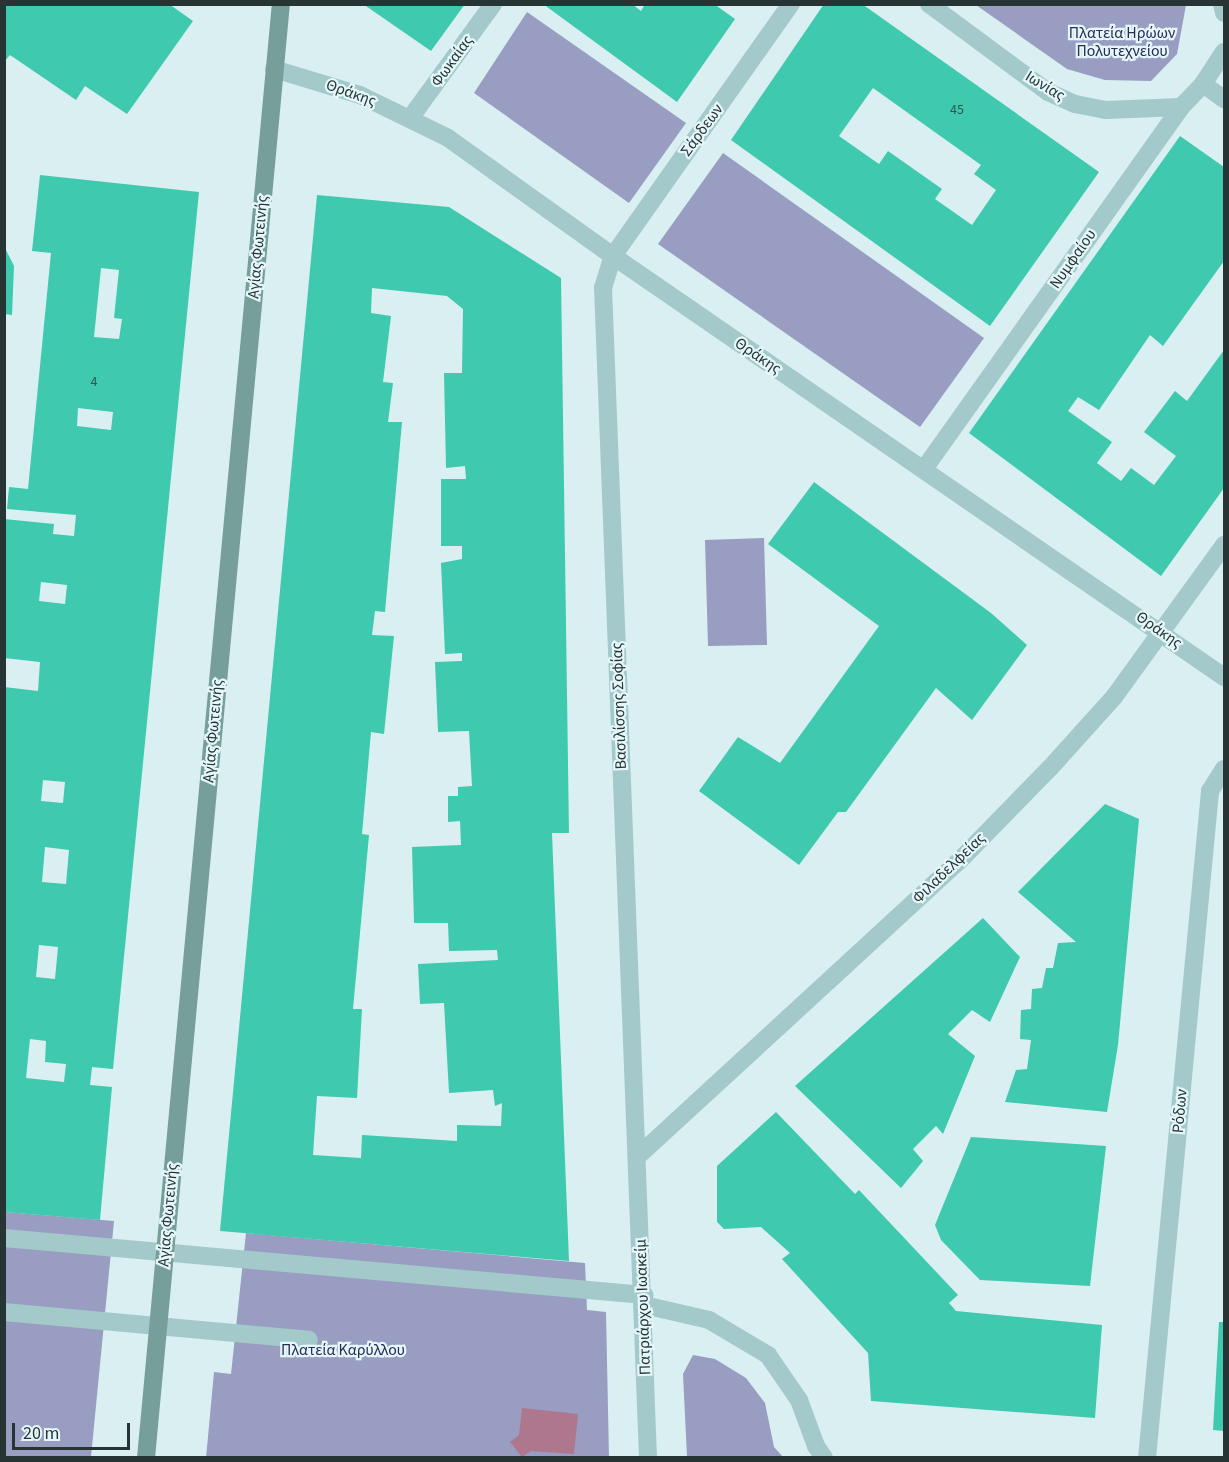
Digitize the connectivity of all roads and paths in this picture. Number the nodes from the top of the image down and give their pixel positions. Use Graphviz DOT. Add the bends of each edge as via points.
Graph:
graph roads {
  1 [pos="281,4"];
  2 [pos="493,4"];
  3 [pos="791,4"];
  4 [pos="929,4"];
  5 [pos="1222,4"];
  6 [pos="1224,13"];
  7 [pos="1224,52"];
  8 [pos="274,69"];
  9 [pos="1203,84"];
  10 [pos="1224,99"];
  11 [pos="1180,107"];
  12 [pos="411,117"];
  13 [pos="612,256"];
  14 [pos="924,469"];
  15 [pos="1224,544"];
  16 [pos="1162,631"];
  17 [pos="1224,676"];
  18 [pos="1224,769"];
  19 [pos="637,1157"];
  20 [pos="4,1238"];
  21 [pos="165,1254"];
  22 [pos="644,1300"];
  23 [pos="4,1312"];
  24 [pos="158,1326"];
  25 [pos="309,1340"];
  26 [pos="146,1458"];
  27 [pos="648,1458"];
  28 [pos="824,1458"];
  29 [pos="1147,1458"];
  1 -- 8 [label="street, Αγίας Φωτεινής"];
  2 -- 12 [label="street, Φωκαίας"];
  3 -- 13 [label="street, Σάρδεων"];
  4 -- 11 [label="street, Ιωνίας" via="1048,92 1075,104 1115,110"];
  5 -- 6 [label="street"];
  7 -- 9 [label="street, Νυμφαίου"];
  8 -- 12 [label="street, Θράκης" via="340,88"];
  8 -- 21 [label="street, Αγίας Φωτεινής"];
  9 -- 10 [label="street"];
  9 -- 11 [label="street, Νυμφαίου"];
  11 -- 14 [label="street, Νυμφαίου"];
  12 -- 13 [label="street, Θράκης" via="448,138"];
  13 -- 14 [label="street, Θράκης"];
  13 -- 19 [label="street, Βασιλίσσης Σοφίας" via="603,288"];
  14 -- 16 [label="street, Θράκης"];
  15 -- 16 [label="street, Φιλαδελφείας"];
  16 -- 17 [label="street, Θράκης"];
  16 -- 19 [label="street, Φιλαδελφείας" via="1114,698 972,848"];
  18 -- 29 [label="street, Ρόδων" via="1210,791"];
  19 -- 22 [label="street, Πατριάρχου Ιωακείμ"];
  20 -- 21 [label="street"];
  21 -- 22 [label="street"];
  21 -- 24 [label="street, Αγίας Φωτεινής"];
  22 -- 27 [label="street, Πατριάρχου Ιωακείμ"];
  22 -- 28 [label="street" via="709,1320 768,1355 799,1400"];
  23 -- 24 [label="street"];
  24 -- 25 [label="street"];
  24 -- 26 [label="street, Αγίας Φωτεινής"];
}
